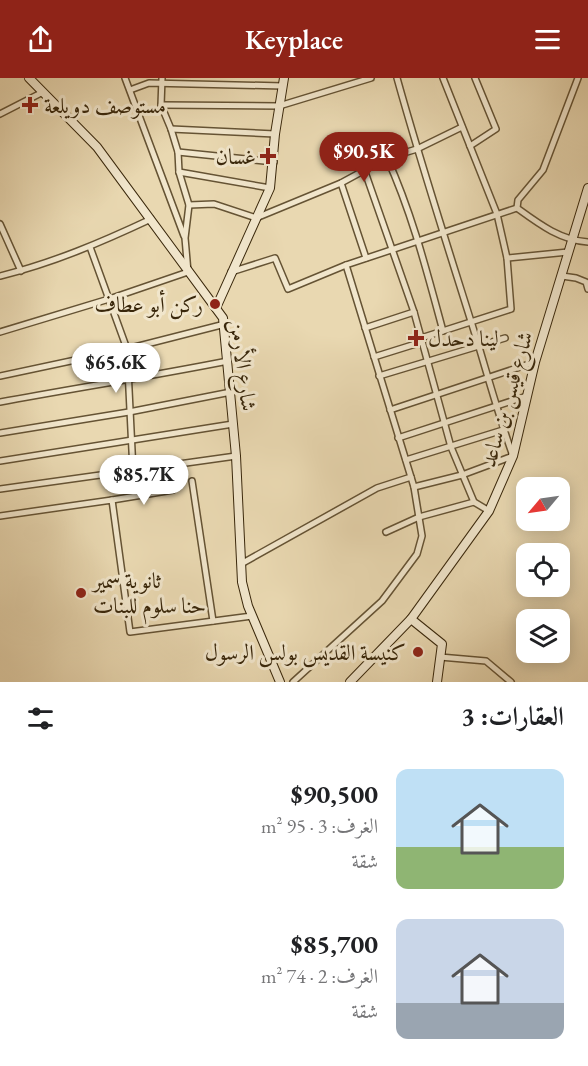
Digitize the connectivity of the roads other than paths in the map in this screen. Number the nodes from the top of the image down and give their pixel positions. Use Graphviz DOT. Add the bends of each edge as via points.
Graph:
graph roads {
  1 [pos="29,78"];
  2 [pos="125,78"];
  3 [pos="371,78"];
  4 [pos="397,78"];
  5 [pos="442,78"];
  6 [pos="475,78"];
  7 [pos="579,78"];
  8 [pos="162,81"];
  9 [pos="283,82"];
  10 [pos="130,90"];
  11 [pos="43,92"];
  12 [pos="160,105"];
  13 [pos="279,106"];
  14 [pos="0,114"];
  15 [pos="462,127"];
  16 [pos="171,129"];
  17 [pos="275,134"];
  18 [pos="470,146"];
  19 [pos="417,149"];
  20 [pos="178,152"];
  21 [pos="387,158"];
  22 [pos="274,162"];
  23 [pos="364,169"];
  24 [pos="179,172"];
  25 [pos="341,183"];
  26 [pos="270,188"];
  27 [pos="588,188"];
  28 [pos="189,205"];
  29 [pos="517,208"];
  30 [pos="497,214"];
  31 [pos="256,218"];
  32 [pos="151,219"];
  33 [pos="0,224"];
  34 [pos="443,232"];
  35 [pos="185,238"];
  36 [pos="418,241"];
  37 [pos="571,241"];
  38 [pos="588,242"];
  39 [pos="90,247"];
  40 [pos="391,250"];
  41 [pos="568,252"];
  42 [pos="366,258"];
  43 [pos="507,258"];
  44 [pos="346,265"];
  45 [pos="21,271"];
  46 [pos="188,272"];
  47 [pos="231,272"];
  48 [pos="0,276"];
  49 [pos="561,276"];
  50 [pos="588,289"];
  51 [pos="109,299"];
  52 [pos="216,308"];
  53 [pos="414,312"];
  54 [pos="470,322"];
  55 [pos="225,324"];
  56 [pos="365,328"];
  57 [pos="443,331"];
  58 [pos="0,332"];
  59 [pos="505,338"];
  60 [pos="421,340"];
  61 [pos="479,347"];
  62 [pos="127,350"];
  63 [pos="374,357"];
  64 [pos="228,361"];
  65 [pos="429,362"];
  66 [pos="535,362"];
  67 [pos="0,376"];
  68 [pos="379,376"];
  69 [pos="487,379"];
  70 [pos="128,381"];
  71 [pos="231,392"];
  72 [pos="437,395"];
  73 [pos="527,396"];
  74 [pos="0,402"];
  75 [pos="495,406"];
  76 [pos="390,410"];
  77 [pos="129,411"];
  78 [pos="444,422"];
  79 [pos="233,424"];
  80 [pos="503,429"];
  81 [pos="0,433"];
  82 [pos="398,438"];
  83 [pos="132,440"];
  84 [pos="451,447"];
  85 [pos="236,456"];
  86 [pos="513,456"];
  87 [pos="406,460"];
  88 [pos="0,461"];
  89 [pos="133,471"];
  90 [pos="462,475"];
  91 [pos="411,477"];
  92 [pos="192,482"];
  93 [pos="414,487"];
  94 [pos="0,489"];
  95 [pos="173,490"];
  96 [pos="112,500"];
  97 [pos="474,502"];
  98 [pos="489,511"];
  99 [pos="0,516"];
  100 [pos="419,517"];
  101 [pos="386,532"];
  102 [pos="241,564"];
  103 [pos="252,616"];
  104 [pos="411,619"];
  105 [pos="213,621"];
  106 [pos="440,657"];
  107 [pos="280,682"];
  108 [pos="293,682"];
  109 [pos="350,682"];
  110 [pos="437,682"];
  111 [pos="511,682"];
  1 -- 11 [label="main road, شارع الأرمن"];
  2 -- 10 [label="street"];
  3 -- 13 [label="street"];
  4 -- 19 [label="street"];
  5 -- 15 [label="street"];
  6 -- 18 [label="street" via="496,129"];
  7 -- 29 [label="street" via="543,170 518,200"];
  8 -- 9 [label="street"];
  8 -- 10 [label="street"];
  8 -- 12 [label="street"];
  9 -- 13 [label="main road"];
  10 -- 35 [label="street"];
  11 -- 14 [label="street"];
  11 -- 32 [label="main road, شارع الأرمن" via="97,147"];
  12 -- 13 [label="street"];
  12 -- 16 [label="street"];
  13 -- 17 [label="main road"];
  15 -- 18 [label="street"];
  15 -- 19 [label="street"];
  16 -- 17 [label="street"];
  16 -- 20 [label="street"];
  17 -- 22 [label="main road"];
  18 -- 30 [label="street"];
  19 -- 21 [label="street"];
  19 -- 34 [label="street"];
  20 -- 22 [label="street"];
  20 -- 24 [label="street"];
  21 -- 23 [label="street"];
  21 -- 36 [label="street"];
  22 -- 26 [label="main road"];
  23 -- 25 [label="street"];
  23 -- 40 [label="street"];
  24 -- 26 [label="street"];
  24 -- 28 [label="street"];
  25 -- 31 [label="street"];
  25 -- 42 [label="street"];
  26 -- 31 [label="main road"];
  27 -- 37 [label="main road, شارع قيس بن ساعد"];
  28 -- 31 [label="street" via="214,204"];
  28 -- 35 [label="street"];
  29 -- 30 [label="street"];
  29 -- 37 [label="street"];
  30 -- 34 [label="street"];
  30 -- 43 [label="street"];
  31 -- 47 [label="main road"];
  32 -- 39 [label="street"];
  32 -- 46 [label="main road, شارع الأرمن"];
  33 -- 45 [label="street"];
  34 -- 36 [label="street"];
  34 -- 54 [label="street"];
  35 -- 46 [label="street"];
  36 -- 40 [label="street"];
  36 -- 57 [label="street"];
  37 -- 38 [label="street"];
  37 -- 41 [label="main road, شارع قيس بن ساعد"];
  39 -- 45 [label="street"];
  39 -- 51 [label="street"];
  40 -- 42 [label="street"];
  40 -- 53 [label="street"];
  41 -- 43 [label="street"];
  41 -- 49 [label="main road, شارع قيس بن ساعد"];
  42 -- 44 [label="street"];
  43 -- 54 [label="street" via="511,309"];
  44 -- 47 [label="street" via="288,289 275,258"];
  44 -- 56 [label="street"];
  45 -- 48 [label="street"];
  46 -- 51 [label="street"];
  46 -- 52 [label="main road, شارع الأرمن"];
  47 -- 52 [label="main road"];
  49 -- 50 [label="street" via="586,282"];
  49 -- 66 [label="main road, شارع قيس بن ساعد"];
  51 -- 58 [label="street"];
  51 -- 62 [label="street"];
  52 -- 55 [label="main road, شارع الأرمن"];
  53 -- 56 [label="street"];
  53 -- 60 [label="street"];
  54 -- 57 [label="street"];
  54 -- 61 [label="street"];
  55 -- 62 [label="street"];
  55 -- 64 [label="main road, شارع الأرمن"];
  56 -- 63 [label="street"];
  57 -- 60 [label="street"];
  59 -- 61 [label="street"];
  60 -- 63 [label="street"];
  60 -- 65 [label="street"];
  61 -- 65 [label="street"];
  61 -- 69 [label="street"];
  62 -- 67 [label="street"];
  62 -- 70 [label="street"];
  63 -- 68 [label="street"];
  64 -- 70 [label="street"];
  64 -- 71 [label="main road, شارع الأرمن"];
  65 -- 68 [label="street"];
  65 -- 72 [label="street"];
  66 -- 69 [label="street"];
  66 -- 73 [label="main road, شارع قيس بن ساعد"];
  68 -- 76 [label="street"];
  69 -- 72 [label="street"];
  69 -- 75 [label="street"];
  70 -- 74 [label="street"];
  70 -- 77 [label="street"];
  71 -- 77 [label="street"];
  71 -- 79 [label="main road, شارع الأرمن"];
  72 -- 76 [label="street"];
  72 -- 78 [label="street"];
  73 -- 75 [label="street"];
  73 -- 86 [label="main road, شارع قيس بن ساعد"];
  75 -- 78 [label="street"];
  75 -- 80 [label="street"];
  76 -- 82 [label="street"];
  77 -- 81 [label="street"];
  77 -- 83 [label="street"];
  78 -- 82 [label="street"];
  78 -- 84 [label="street"];
  79 -- 83 [label="street"];
  79 -- 85 [label="main road, شارع الأرمن"];
  80 -- 84 [label="street"];
  80 -- 86 [label="street"];
  82 -- 87 [label="street"];
  83 -- 88 [label="street"];
  83 -- 89 [label="street"];
  84 -- 87 [label="street"];
  84 -- 90 [label="street"];
  85 -- 89 [label="street"];
  85 -- 102 [label="main road, شارع الأرمن"];
  86 -- 90 [label="street"];
  86 -- 98 [label="main road, شارع قيس بن ساعد"];
  87 -- 91 [label="street"];
  89 -- 94 [label="street"];
  90 -- 93 [label="street"];
  90 -- 97 [label="street"];
  91 -- 93 [label="street"];
  91 -- 102 [label="street" via="377,488"];
  92 -- 105 [label="street"];
  93 -- 100 [label="street"];
  95 -- 96 [label="street"];
  96 -- 99 [label="street"];
  96 -- 105 [label="street" via="130,632"];
  97 -- 98 [label="street"];
  97 -- 100 [label="street"];
  98 -- 104 [label="main road, شارع قيس بن ساعد"];
  100 -- 101 [label="street"];
  100 -- 108 [label="street" via="422,536 417,554 382,601"];
  102 -- 103 [label="main road, شارع الأرمن" via="244,594"];
  103 -- 105 [label="street"];
  103 -- 107 [label="main road, شارع الأرمن"];
  104 -- 106 [label="main road" via="442,644"];
  104 -- 109 [label="main road, شارع قيس بن ساعد"];
  106 -- 110 [label="main road"];
  106 -- 111 [label="street" via="486,661"];
}
